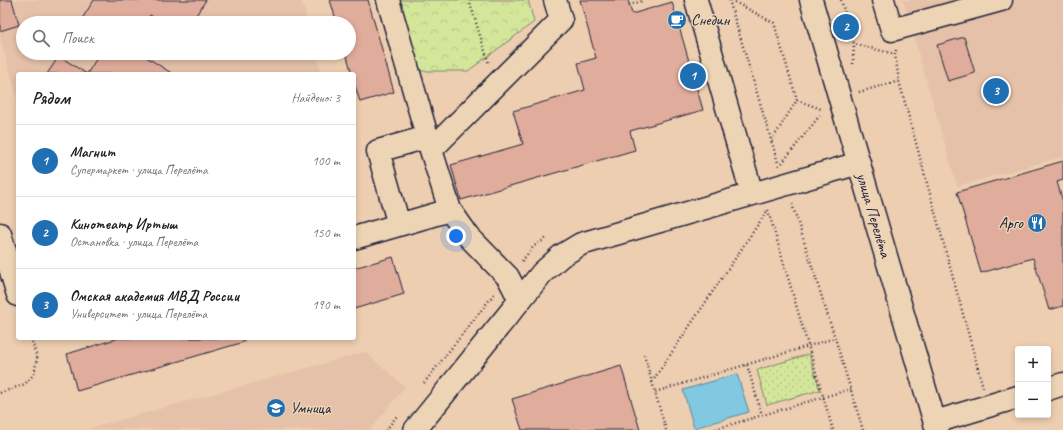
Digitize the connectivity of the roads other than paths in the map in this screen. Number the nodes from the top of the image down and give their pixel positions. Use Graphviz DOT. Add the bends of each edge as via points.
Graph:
graph roads {
  1 [pos="388,0"];
  2 [pos="555,0"];
  3 [pos="696,0"];
  4 [pos="811,0"];
  5 [pos="883,0"];
  6 [pos="1001,0"];
  7 [pos="947,7"];
  8 [pos="429,143"];
  9 [pos="859,163"];
  10 [pos="752,194"];
  11 [pos="450,210"];
  12 [pos="399,225"];
  13 [pos="0,234"];
  14 [pos="356,237"];
  15 [pos="16,288"];
  16 [pos="520,300"];
  17 [pos="1063,384"];
  18 [pos="1051,388"];
  19 [pos="1015,398"];
  20 [pos="936,426"];
  21 [pos="415,430"];
  1 -- 8 [label="street"];
  2 -- 8 [label="street" via="561,20 496,85"];
  3 -- 10 [label="street"];
  4 -- 9 [label="street, улица Перелёта"];
  5 -- 7 [label="street" via="892,30"];
  6 -- 7 [label="street"];
  8 -- 11 [label="street"];
  8 -- 12 [label="street" via="378,151"];
  9 -- 10 [label="street"];
  9 -- 20 [label="street, улица Перелёта"];
  10 -- 16 [label="street" via="581,244 561,256 542,273"];
  11 -- 12 [label="street"];
  11 -- 16 [label="street" via="469,237 508,277"];
  12 -- 14 [label="street"];
  13 -- 15 [label="street"];
  16 -- 21 [label="street"];
  17 -- 18 [label="street"];
  19 -- 20 [label="street"];
}
